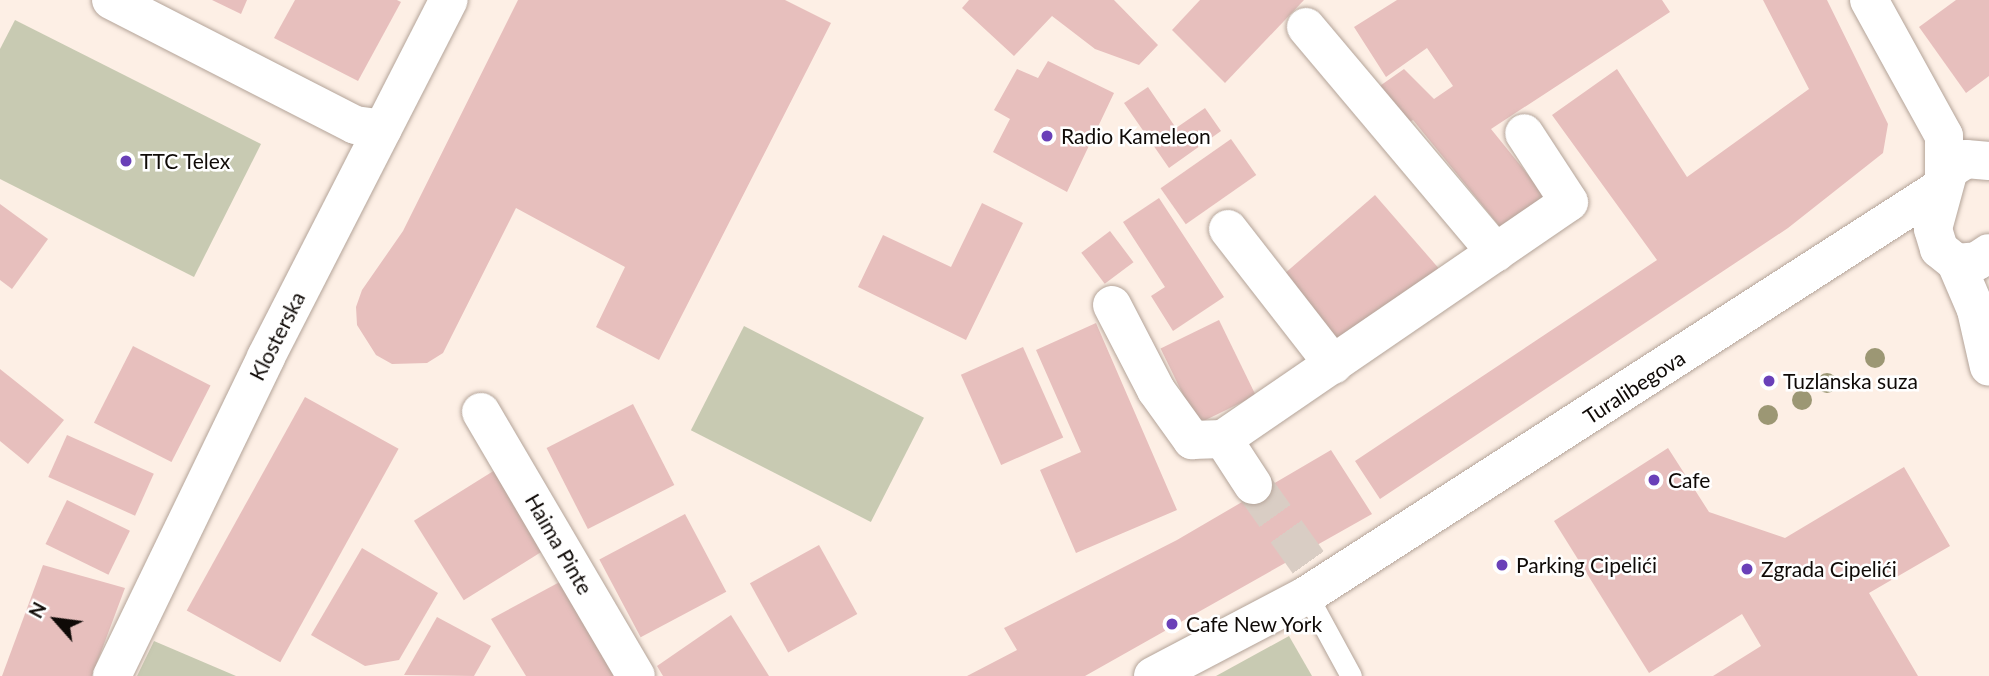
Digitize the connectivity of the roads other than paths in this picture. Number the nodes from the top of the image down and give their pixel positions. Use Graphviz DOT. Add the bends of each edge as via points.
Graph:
graph roads {
  1 [pos="111,0"];
  2 [pos="449,0"];
  3 [pos="1869,0"];
  4 [pos="1306,27"];
  5 [pos="383,129"];
  6 [pos="1524,133"];
  7 [pos="1944,136"];
  8 [pos="1984,158"];
  9 [pos="1943,183"];
  10 [pos="1899,218"];
  11 [pos="1228,229"];
  12 [pos="1496,253"];
  13 [pos="1965,272"];
  14 [pos="1112,305"];
  15 [pos="1334,365"];
  16 [pos="1989,367"];
  17 [pos="481,412"];
  18 [pos="1223,439"];
  19 [pos="1253,485"];
  20 [pos="1315,584"];
  21 [pos="113,676"];
  22 [pos="636,676"];
  23 [pos="1153,676"];
  24 [pos="1351,676"];
  1 -- 5 [label="street" via="355,125"];
  2 -- 5 [label="street, Klosterska"];
  3 -- 7 [label="street"];
  4 -- 12 [label="street"];
  5 -- 21 [label="street, Klosterska"];
  6 -- 12 [label="street" via="1569,202"];
  7 -- 8 [label="street"];
  7 -- 9 [label="street"];
  8 -- 9 [label="street, Turalibegova" via="1957,163"];
  9 -- 10 [label="street, Turalibegova"];
  9 -- 13 [label="street"];
  10 -- 13 [label="street" via="1921,224"];
  10 -- 20 [label="street, Turalibegova"];
  11 -- 15 [label="street"];
  12 -- 15 [label="street"];
  13 -- 16 [label="street"];
  14 -- 18 [label="street" via="1156,390 1192,440"];
  15 -- 18 [label="street"];
  17 -- 22 [label="street, Haima Pinte"];
  18 -- 19 [label="street"];
  20 -- 23 [label="street, Turalibegova"];
  20 -- 24 [label="lane"];
}
